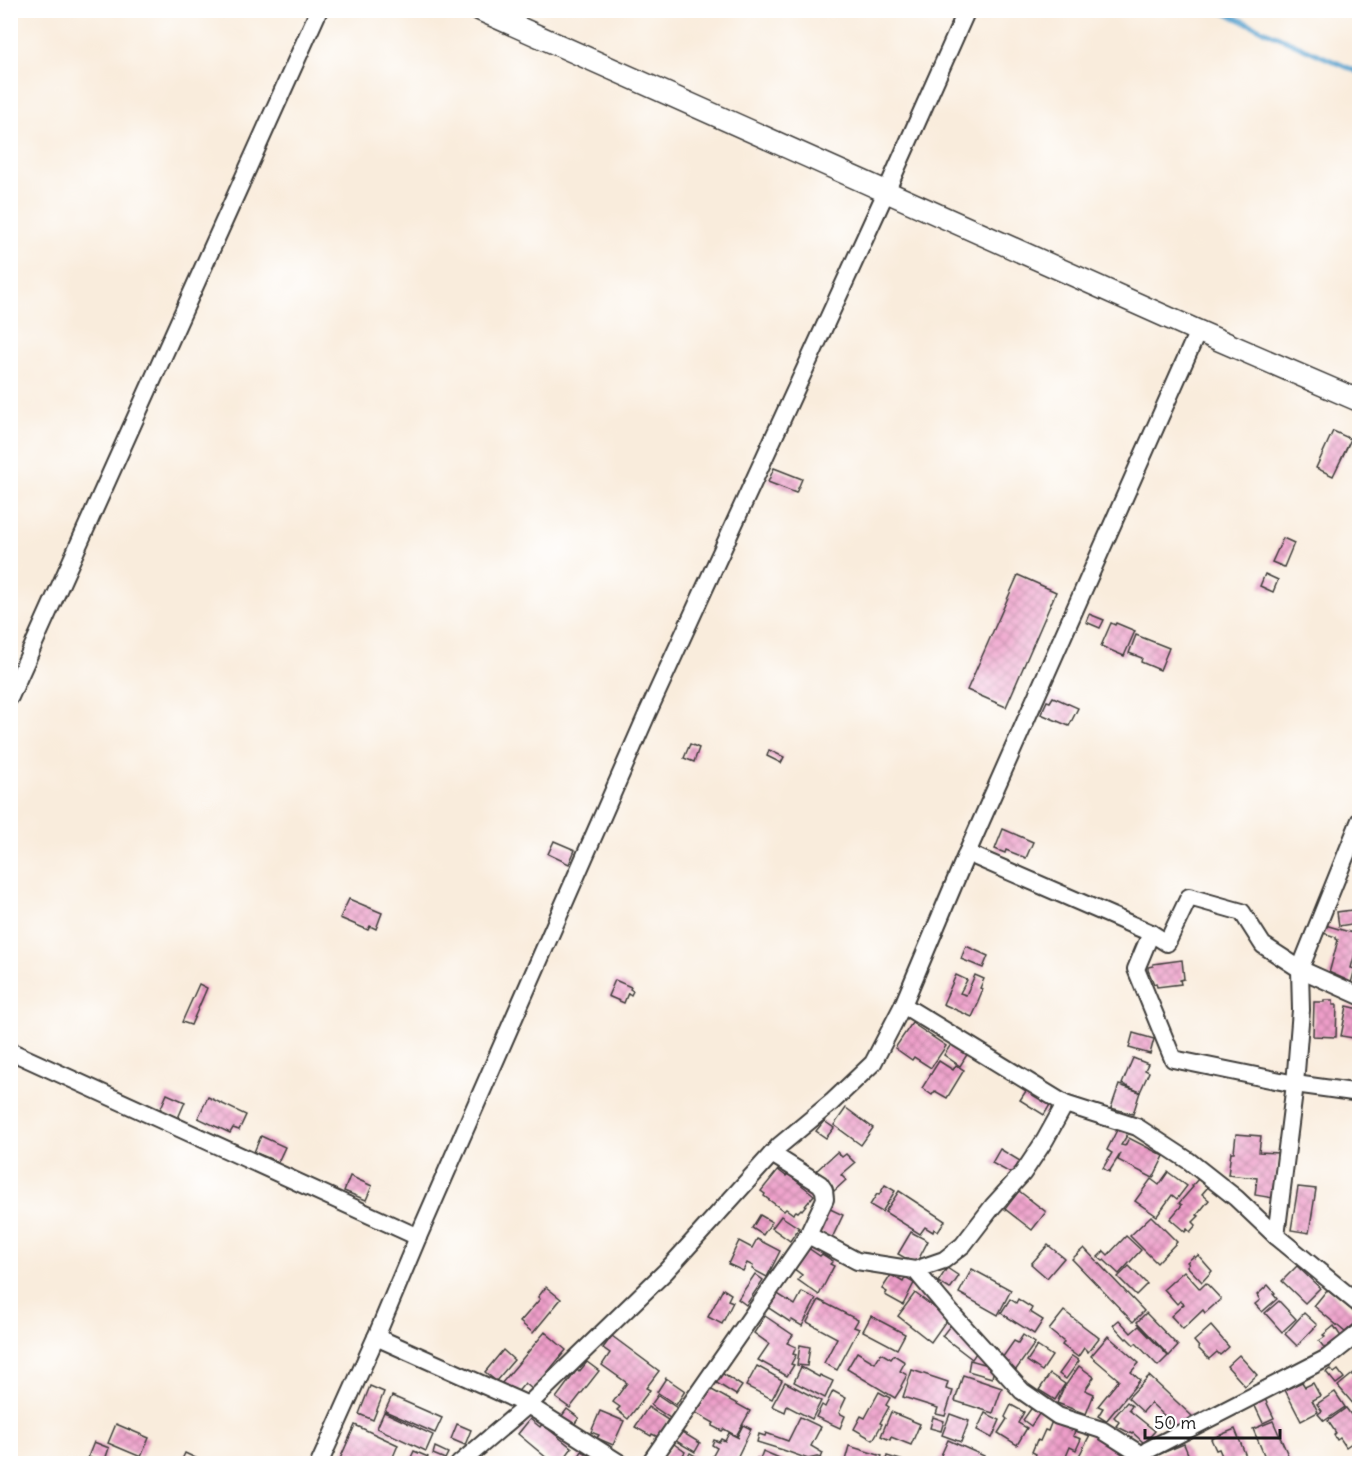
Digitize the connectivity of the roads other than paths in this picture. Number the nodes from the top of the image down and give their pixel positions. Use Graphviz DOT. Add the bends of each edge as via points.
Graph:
graph roads {
  1 [pos="319,10"];
  2 [pos="480,10"];
  3 [pos="967,10"];
  4 [pos="886,192"];
  5 [pos="1198,331"];
  6 [pos="1359,401"];
  7 [pos="10,697"];
  8 [pos="1359,820"];
  9 [pos="967,853"];
  10 [pos="1151,933"];
  11 [pos="1300,969"];
  12 [pos="1359,996"];
  13 [pos="903,1005"];
  14 [pos="10,1051"];
  15 [pos="1295,1084"];
  16 [pos="1359,1094"];
  17 [pos="1065,1104"];
  18 [pos="772,1154"];
  19 [pos="808,1235"];
  20 [pos="1276,1236"];
  21 [pos="418,1237"];
  22 [pos="915,1270"];
  23 [pos="1359,1305"];
  24 [pos="1359,1332"];
  25 [pos="376,1337"];
  26 [pos="528,1405"];
  27 [pos="1140,1460"];
  28 [pos="319,1464"];
  29 [pos="459,1464"];
  30 [pos="621,1464"];
  31 [pos="649,1464"];
  1 -- 7 [label="street"];
  2 -- 4 [label="street"];
  3 -- 4 [label="street"];
  4 -- 5 [label="street"];
  4 -- 21 [label="street" via="648,712"];
  5 -- 6 [label="street"];
  5 -- 9 [label="street"];
  8 -- 11 [label="street"];
  9 -- 10 [label="street"];
  9 -- 13 [label="street"];
  10 -- 11 [label="street" via="1167,943 1189,897 1242,912 1263,945"];
  10 -- 15 [label="street" via="1136,969 1173,1059"];
  11 -- 12 [label="street"];
  11 -- 15 [label="street"];
  13 -- 17 [label="street"];
  13 -- 18 [label="street" via="873,1063"];
  14 -- 21 [label="street"];
  15 -- 16 [label="street"];
  15 -- 20 [label="street"];
  17 -- 20 [label="street" via="1137,1127 1189,1161"];
  17 -- 22 [label="street" via="1023,1173 963,1245 945,1260"];
  18 -- 19 [label="street" via="824,1190 825,1199"];
  18 -- 26 [label="street" via="666,1270"];
  19 -- 22 [label="street" via="857,1261"];
  19 -- 31 [label="street"];
  20 -- 23 [label="street"];
  21 -- 25 [label="street"];
  22 -- 27 [label="street" via="1022,1391 1058,1416 1102,1430"];
  24 -- 27 [label="street" via="1327,1358 1148,1450"];
  25 -- 26 [label="street"];
  25 -- 28 [label="street"];
  26 -- 29 [label="street"];
  26 -- 30 [label="street"];
}
